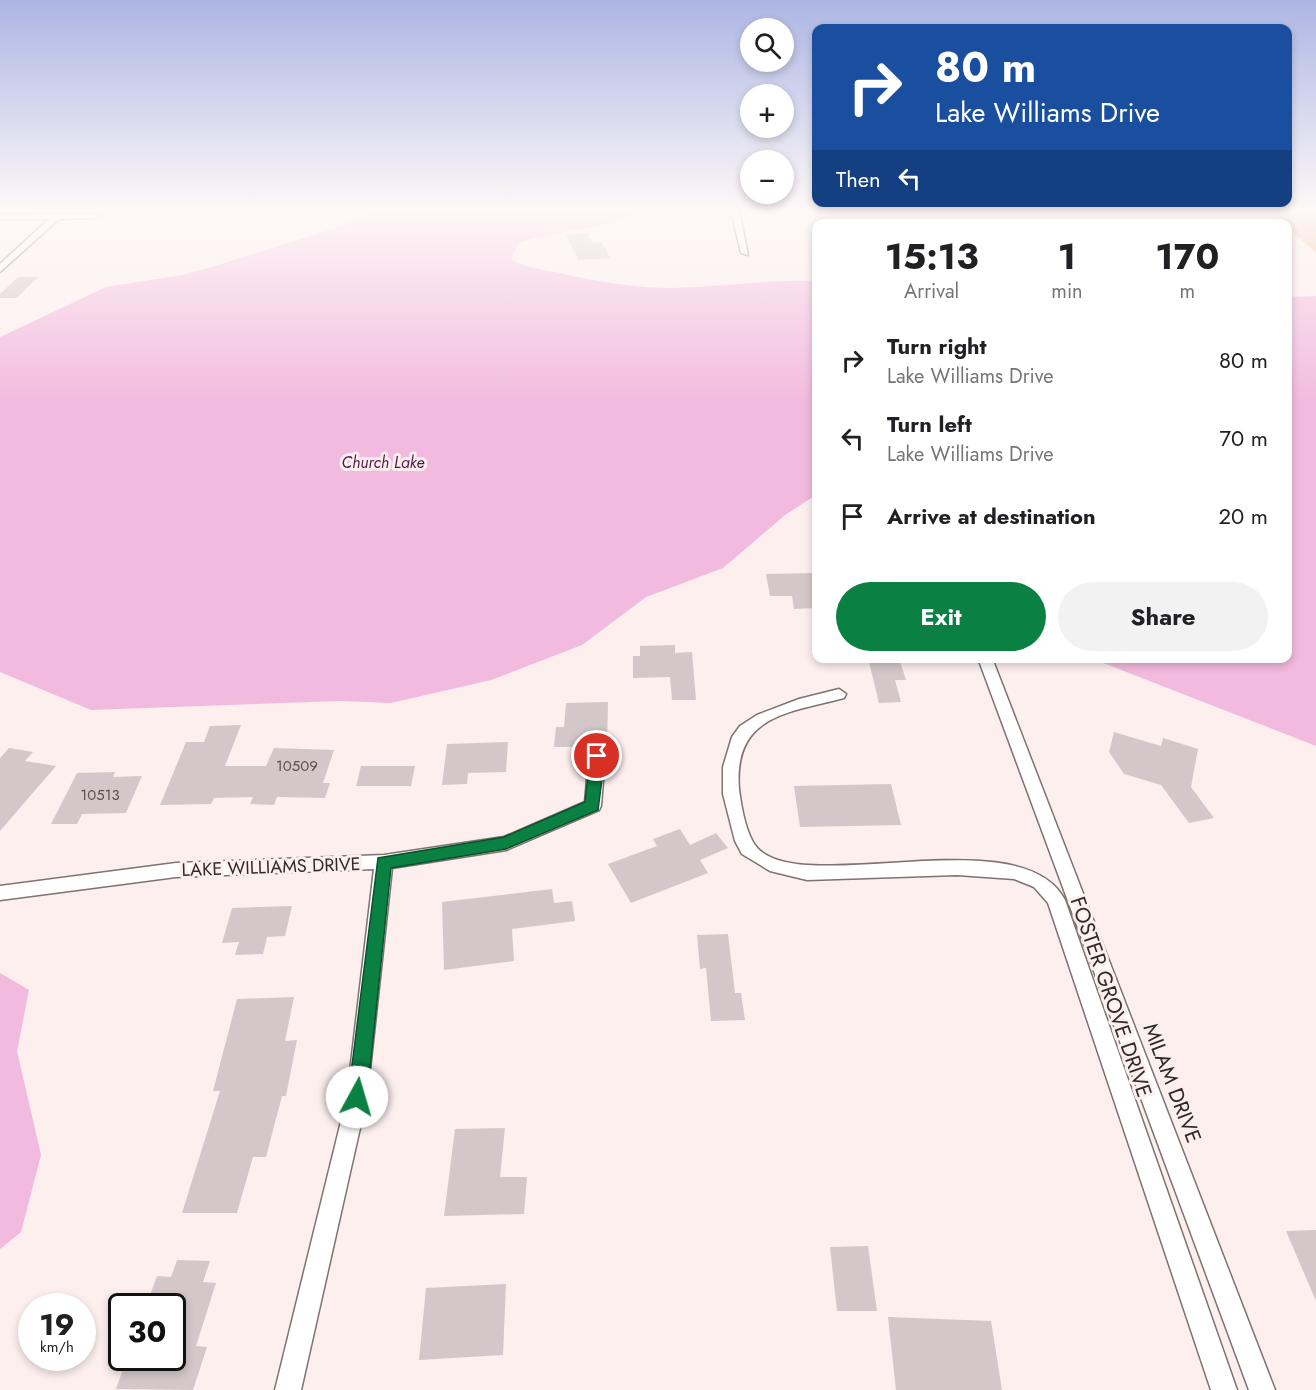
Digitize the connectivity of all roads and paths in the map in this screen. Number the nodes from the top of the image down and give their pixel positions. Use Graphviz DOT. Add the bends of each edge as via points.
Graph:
graph roads {
  1 [pos="987,663"];
  2 [pos="839,694"];
  3 [pos="597,756"];
  4 [pos="384,862"];
  5 [pos="0,892"];
  6 [pos="288,1390"];
  7 [pos="1224,1390"];
  8 [pos="1262,1390"];
  1 -- 8 [label="street, MILAM DRIVE"];
  2 -- 7 [label="street, FOSTER GROVE DRIVE" via="815,698 745,729 734,753 730,780 734,812 746,848 765,862 807,873 1003,871 1032,878 1047,888 1056,900"];
  3 -- 4 [label="street, LAKE WILLIAMS DRIVE" via="593,806 506,843"];
  4 -- 5 [label="street, LAKE WILLIAMS DRIVE" via="176,870"];
  4 -- 6 [label="street" via="357,1097"];
}
